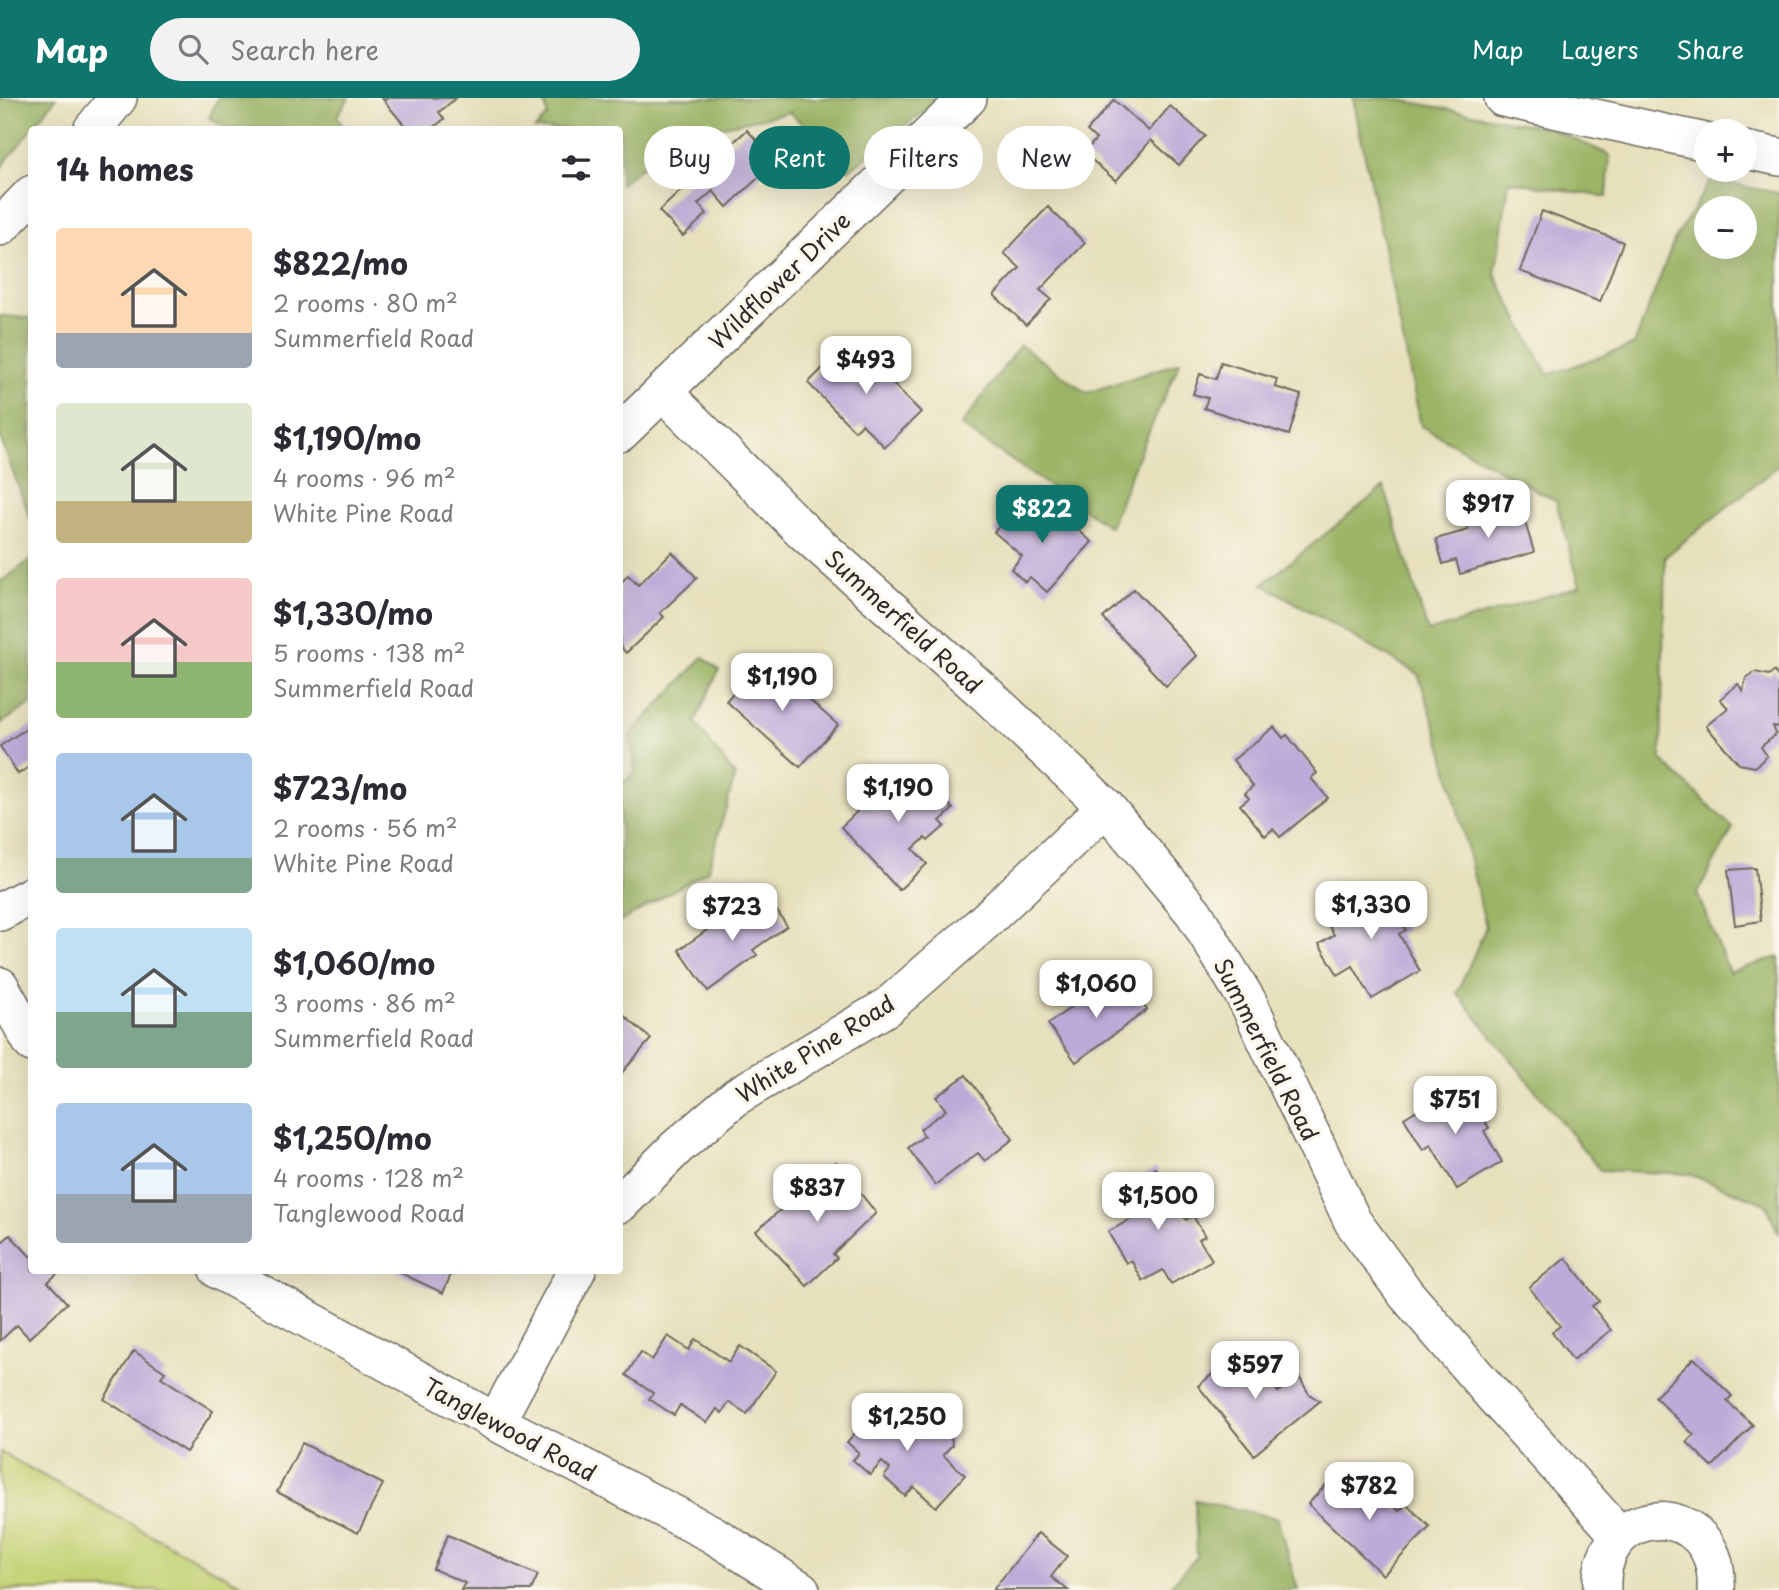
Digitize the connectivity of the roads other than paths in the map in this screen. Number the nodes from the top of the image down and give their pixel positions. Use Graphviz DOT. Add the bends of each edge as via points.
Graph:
graph roads {
  1 [pos="118,98"];
  2 [pos="968,98"];
  3 [pos="1503,98"];
  4 [pos="95,126"];
  5 [pos="1694,139"];
  6 [pos="1757,152"];
  7 [pos="1779,157"];
  8 [pos="28,198"];
  9 [pos="0,227"];
  10 [pos="663,392"];
  11 [pos="623,430"];
  12 [pos="1106,807"];
  13 [pos="28,897"];
  14 [pos="0,912"];
  15 [pos="0,986"];
  16 [pos="28,1036"];
  17 [pos="623,1201"];
  18 [pos="225,1274"];
  19 [pos="576,1274"];
  20 [pos="496,1422"];
  21 [pos="1619,1535"];
  22 [pos="801,1590"];
  23 [pos="1602,1590"];
  24 [pos="1716,1590"];
  1 -- 4 [label="street"];
  2 -- 10 [label="street, Wildflower Drive"];
  3 -- 5 [label="street"];
  6 -- 7 [label="street"];
  8 -- 9 [label="street"];
  10 -- 11 [label="street, Wildflower Drive"];
  10 -- 12 [label="street, Summerfield Road" via="805,533"];
  12 -- 17 [label="street, White Pine Road" via="887,1007 737,1096"];
  12 -- 21 [label="street, Summerfield Road" via="1194,913 1248,1002 1353,1222 1406,1294"];
  13 -- 14 [label="street"];
  15 -- 16 [label="street"];
  18 -- 20 [label="street, Tanglewood Road"];
  19 -- 20 [label="street"];
  20 -- 22 [label="street, Tanglewood Road" via="712,1534"];
  21 -- 23 [label="street" via="1601,1570"];
  21 -- 24 [label="street" via="1653,1520 1689,1528 1703,1539 1712,1555"];
}
